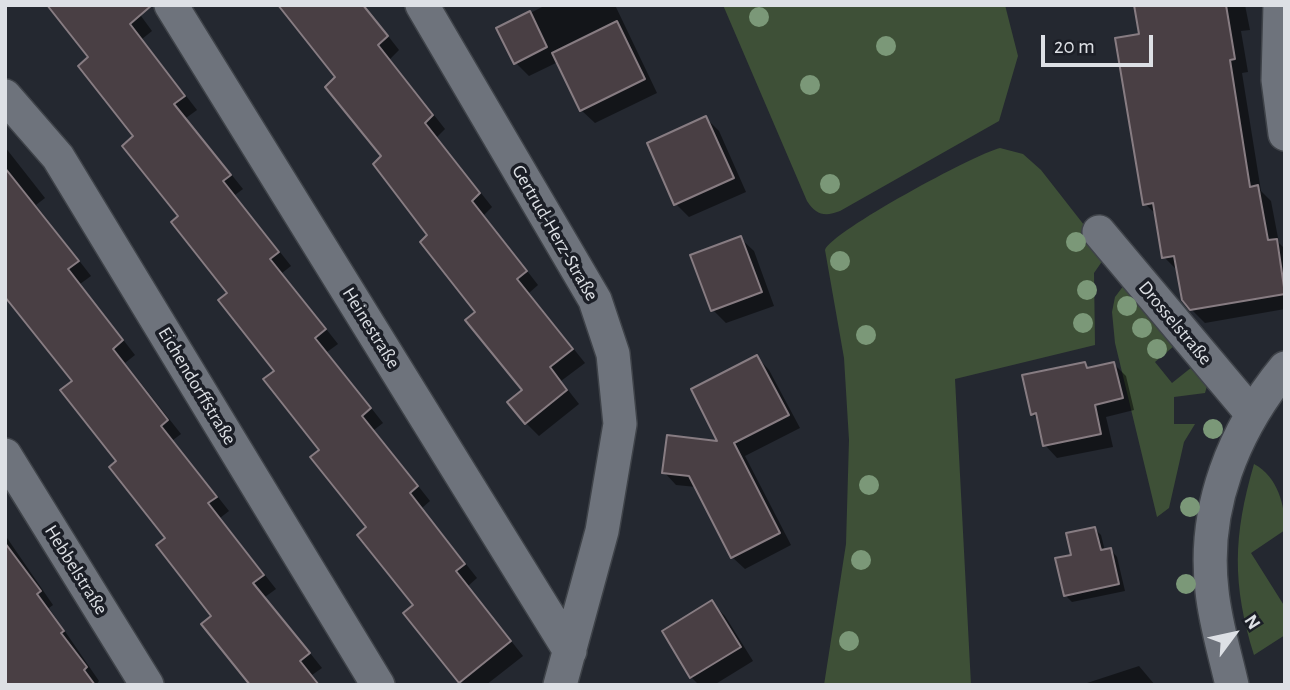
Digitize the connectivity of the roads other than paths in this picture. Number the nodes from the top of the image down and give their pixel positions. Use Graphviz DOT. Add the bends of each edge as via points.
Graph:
graph roads {
  1 [pos="171,5"];
  2 [pos="422,5"];
  3 [pos="1280,5"];
  4 [pos="5,96"];
  5 [pos="1285,134"];
  6 [pos="1099,232"];
  7 [pos="1285,368"];
  8 [pos="1252,414"];
  9 [pos="5,454"];
  10 [pos="570,651"];
  11 [pos="147,685"];
  12 [pos="377,685"];
  13 [pos="560,685"];
  14 [pos="1233,685"];
  1 -- 10 [label="street, Heinestraße"];
  2 -- 10 [label="street, Gertrud-Herz-Straße" via="595,300 613,354 620,424 602,531"];
  3 -- 5 [label="street" via="1278,80"];
  4 -- 12 [label="street, Eichendorffstraße" via="58,157"];
  6 -- 8 [label="street, Drosselstraße"];
  7 -- 8 [label="street"];
  8 -- 14 [label="street" via="1224,470 1211,548 1212,590"];
  9 -- 11 [label="street, Hebbelstraße"];
  10 -- 13 [label="street, Gertrud-Herz-Straße"];
}
